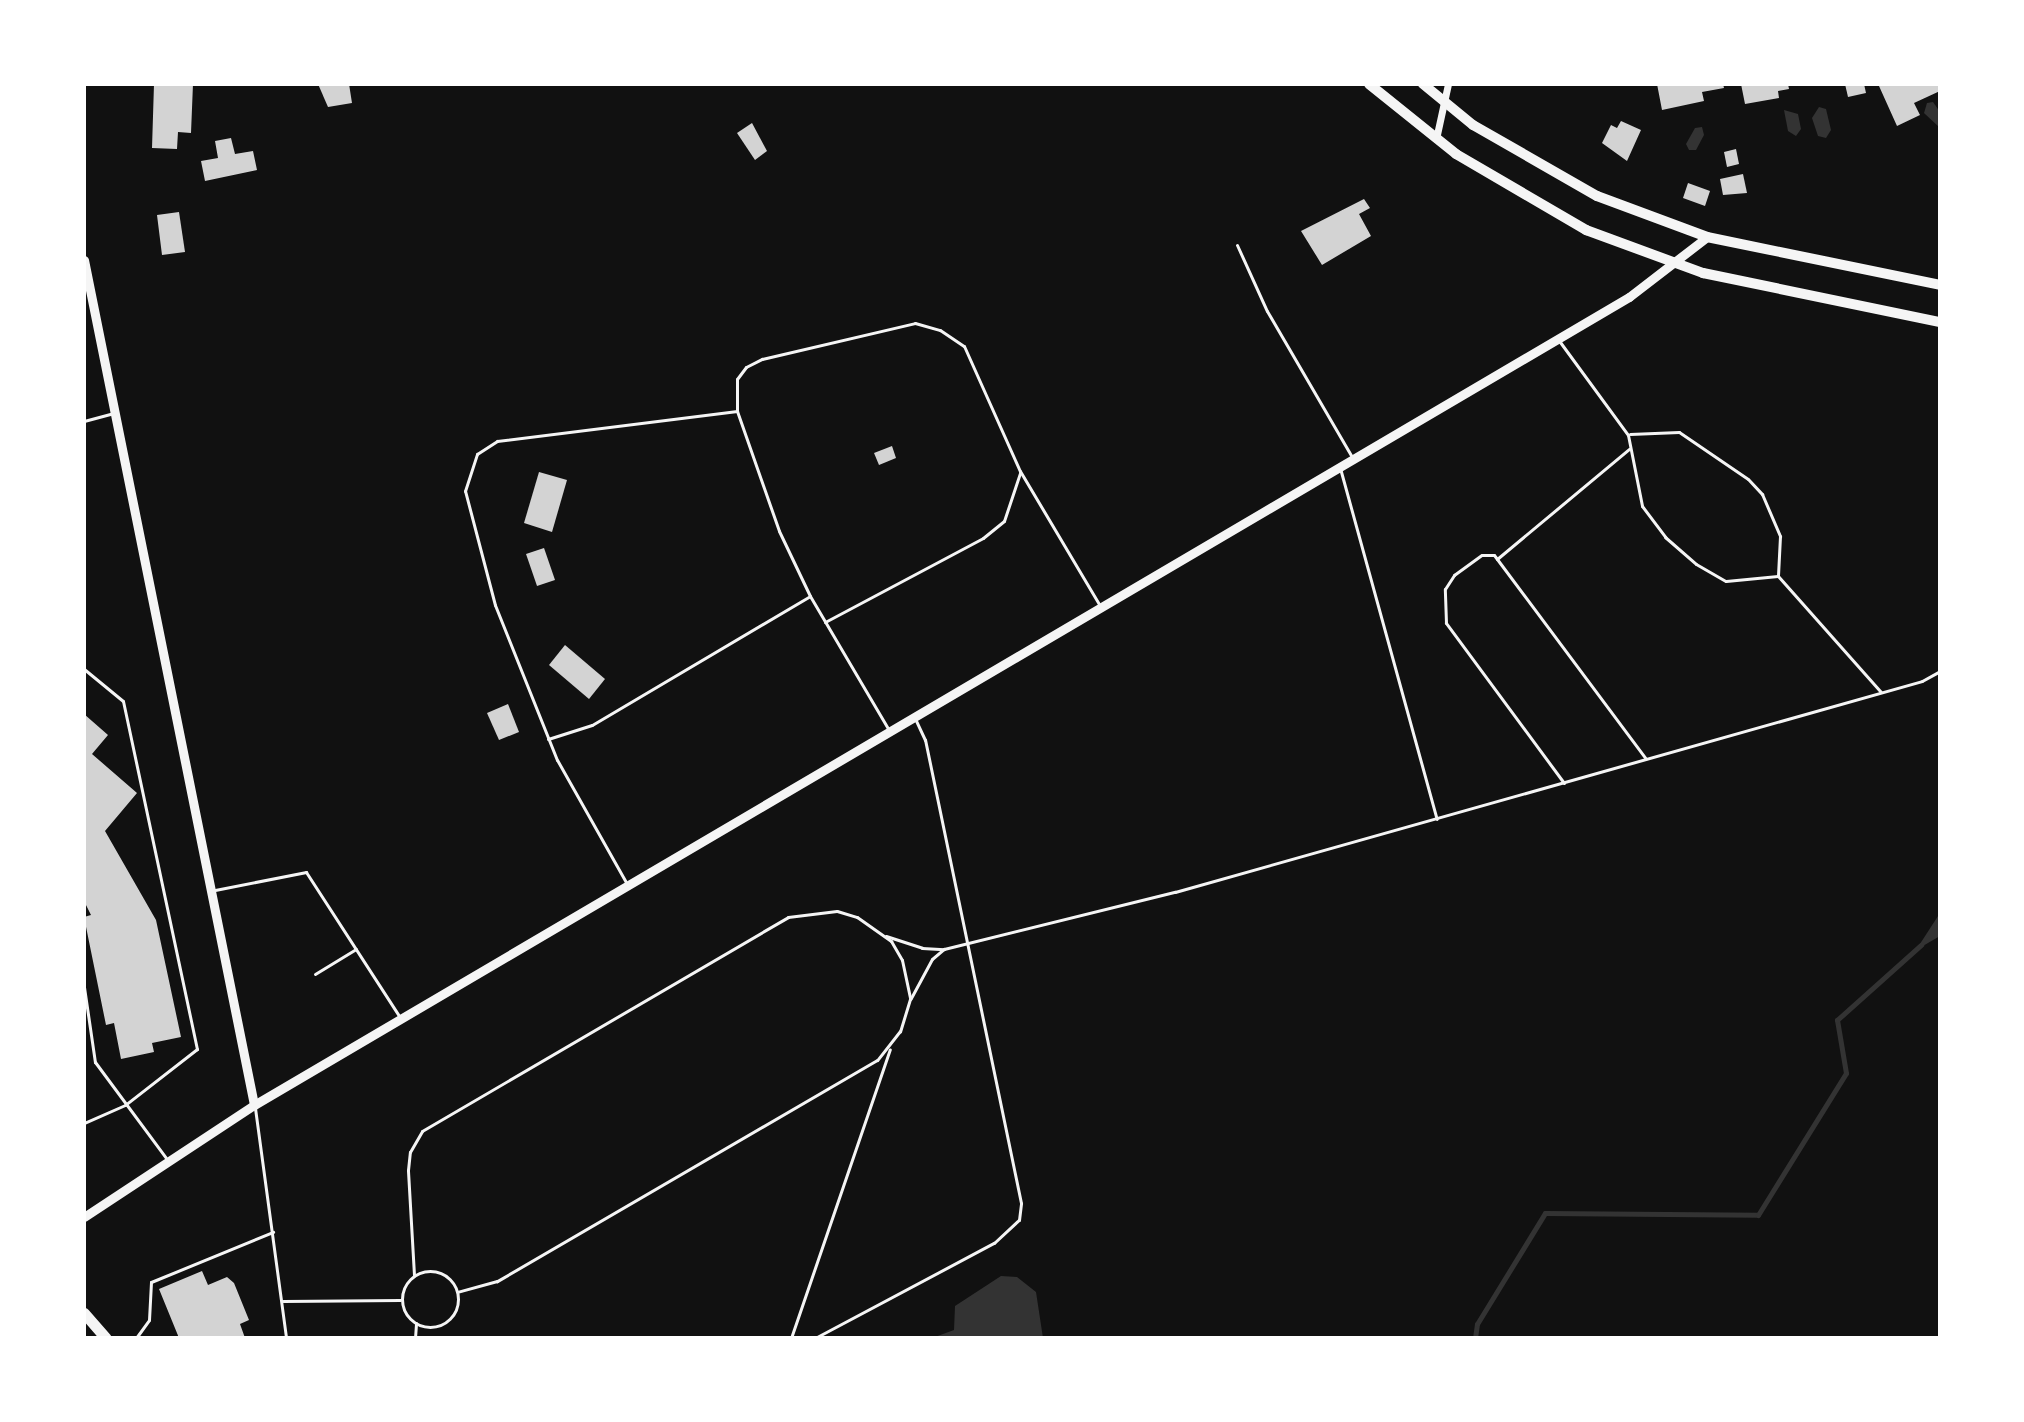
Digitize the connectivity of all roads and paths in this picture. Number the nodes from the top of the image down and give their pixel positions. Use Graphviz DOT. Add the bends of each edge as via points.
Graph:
graph roads {
  1 [pos="1369,84"];
  2 [pos="1423,84"];
  3 [pos="1448,84"];
  4 [pos="1447,104"];
  5 [pos="1436,139"];
  6 [pos="1707,237"];
  7 [pos="1237,245"];
  8 [pos="84,260"];
  9 [pos="1672,261"];
  10 [pos="1940,285"];
  11 [pos="1940,322"];
  12 [pos="1558,339"];
  13 [pos="737,411"];
  14 [pos="115,413"];
  15 [pos="84,421"];
  16 [pos="1628,435"];
  17 [pos="1629,449"];
  18 [pos="1353,459"];
  19 [pos="1339,466"];
  20 [pos="1020,471"];
  21 [pos="1497,559"];
  22 [pos="1778,576"];
  23 [pos="810,596"];
  24 [pos="1100,606"];
  25 [pos="825,622"];
  26 [pos="84,669"];
  27 [pos="1940,671"];
  28 [pos="1881,692"];
  29 [pos="913,716"];
  30 [pos="889,730"];
  31 [pos="548,739"];
  32 [pos="1646,759"];
  33 [pos="1564,783"];
  34 [pos="1437,819"];
  35 [pos="627,884"];
  36 [pos="211,890"];
  37 [pos="883,934"];
  38 [pos="968,945"];
  39 [pos="356,949"];
  40 [pos="944,949"];
  41 [pos="315,974"];
  42 [pos="84,987"];
  43 [pos="910,999"];
  44 [pos="401,1018"];
  45 [pos="891,1046"];
  46 [pos="125,1105"];
  47 [pos="254,1105"];
  48 [pos="84,1123"];
  49 [pos="169,1161"];
  50 [pos="84,1217"];
  51 [pos="275,1232"];
  52 [pos="414,1275"];
  53 [pos="457,1292"];
  54 [pos="401,1300"];
  55 [pos="283,1301"];
  56 [pos="84,1313"];
  57 [pos="416,1323"];
  58 [pos="106,1338"];
  59 [pos="136,1338"];
  60 [pos="286,1338"];
  61 [pos="415,1338"];
  62 [pos="791,1338"];
  63 [pos="815,1338"];
  1 -- 5 [label="main road"];
  2 -- 4 [label="main road"];
  3 -- 4 [label="street"];
  4 -- 5 [label="street"];
  4 -- 6 [label="main road" via="1597,196"];
  5 -- 9 [label="main road" via="1586,230"];
  6 -- 9 [label="street"];
  6 -- 10 [label="main road"];
  7 -- 18 [label="lane" via="1260,298"];
  8 -- 14 [label="street"];
  9 -- 11 [label="main road" via="1813,299"];
  9 -- 12 [label="street" via="1629,297"];
  12 -- 16 [label="lane"];
  12 -- 18 [label="street"];
  13 -- 20 [label="lane" via="737,379 762,359 915,323 940,330 964,346"];
  13 -- 23 [label="lane" via="773,517"];
  13 -- 31 [label="lane" via="523,434 477,454 465,491 474,534 495,605"];
  14 -- 15 [label="lane"];
  14 -- 36 [label="street"];
  16 -- 17 [label="lane"];
  16 -- 22 [label="lane" via="1679,432 1748,479 1762,494 1780,536"];
  17 -- 21 [label="lane"];
  17 -- 22 [label="lane" via="1642,506 1696,564 1726,581"];
  18 -- 19 [label="street"];
  19 -- 24 [label="street"];
  19 -- 34 [label="lane"];
  20 -- 24 [label="lane"];
  20 -- 25 [label="lane" via="1004,521 983,538"];
  21 -- 32 [label="lane"];
  21 -- 33 [label="lane" via="1482,555 1454,575 1445,589 1446,623"];
  22 -- 28 [label="lane"];
  23 -- 25 [label="lane"];
  23 -- 31 [label="lane" via="592,725"];
  24 -- 29 [label="street"];
  25 -- 30 [label="lane"];
  26 -- 46 [label="lane" via="123,701 197,1049"];
  27 -- 28 [label="lane"];
  28 -- 32 [label="lane"];
  29 -- 30 [label="street"];
  29 -- 38 [label="lane" via="925,740"];
  30 -- 35 [label="street"];
  31 -- 35 [label="lane"];
  32 -- 33 [label="lane"];
  33 -- 34 [label="lane"];
  34 -- 38 [label="lane"];
  35 -- 44 [label="street"];
  36 -- 39 [label="lane" via="306,872"];
  36 -- 47 [label="street"];
  37 -- 40 [label="lane" via="922,948"];
  37 -- 43 [label="lane" via="902,960"];
  37 -- 52 [label="lane" via="837,911 788,917 422,1131 410,1152 408,1170"];
  38 -- 40 [label="lane"];
  38 -- 63 [label="lane" via="1021,1203 1019,1220 994,1243"];
  39 -- 41 [label="lane"];
  39 -- 44 [label="lane"];
  40 -- 43 [label="lane" via="932,959"];
  42 -- 46 [label="lane" via="95,1062"];
  43 -- 45 [label="lane"];
  44 -- 47 [label="street"];
  45 -- 53 [label="lane" via="877,1060 497,1281"];
  45 -- 62 [label="lane"];
  46 -- 48 [label="lane"];
  46 -- 49 [label="lane"];
  47 -- 49 [label="street"];
  47 -- 51 [label="lane"];
  49 -- 50 [label="street"];
  51 -- 55 [label="lane"];
  51 -- 59 [label="lane" via="151,1282 149,1320"];
  52 -- 53 [label="lane" via="440,1272"];
  52 -- 54 [label="lane"];
  53 -- 57 [label="lane" via="456,1310 443,1323"];
  54 -- 55 [label="lane"];
  54 -- 57 [label="lane"];
  55 -- 60 [label="lane"];
  56 -- 58 [label="main road"];
  57 -- 61 [label="lane"];
}
